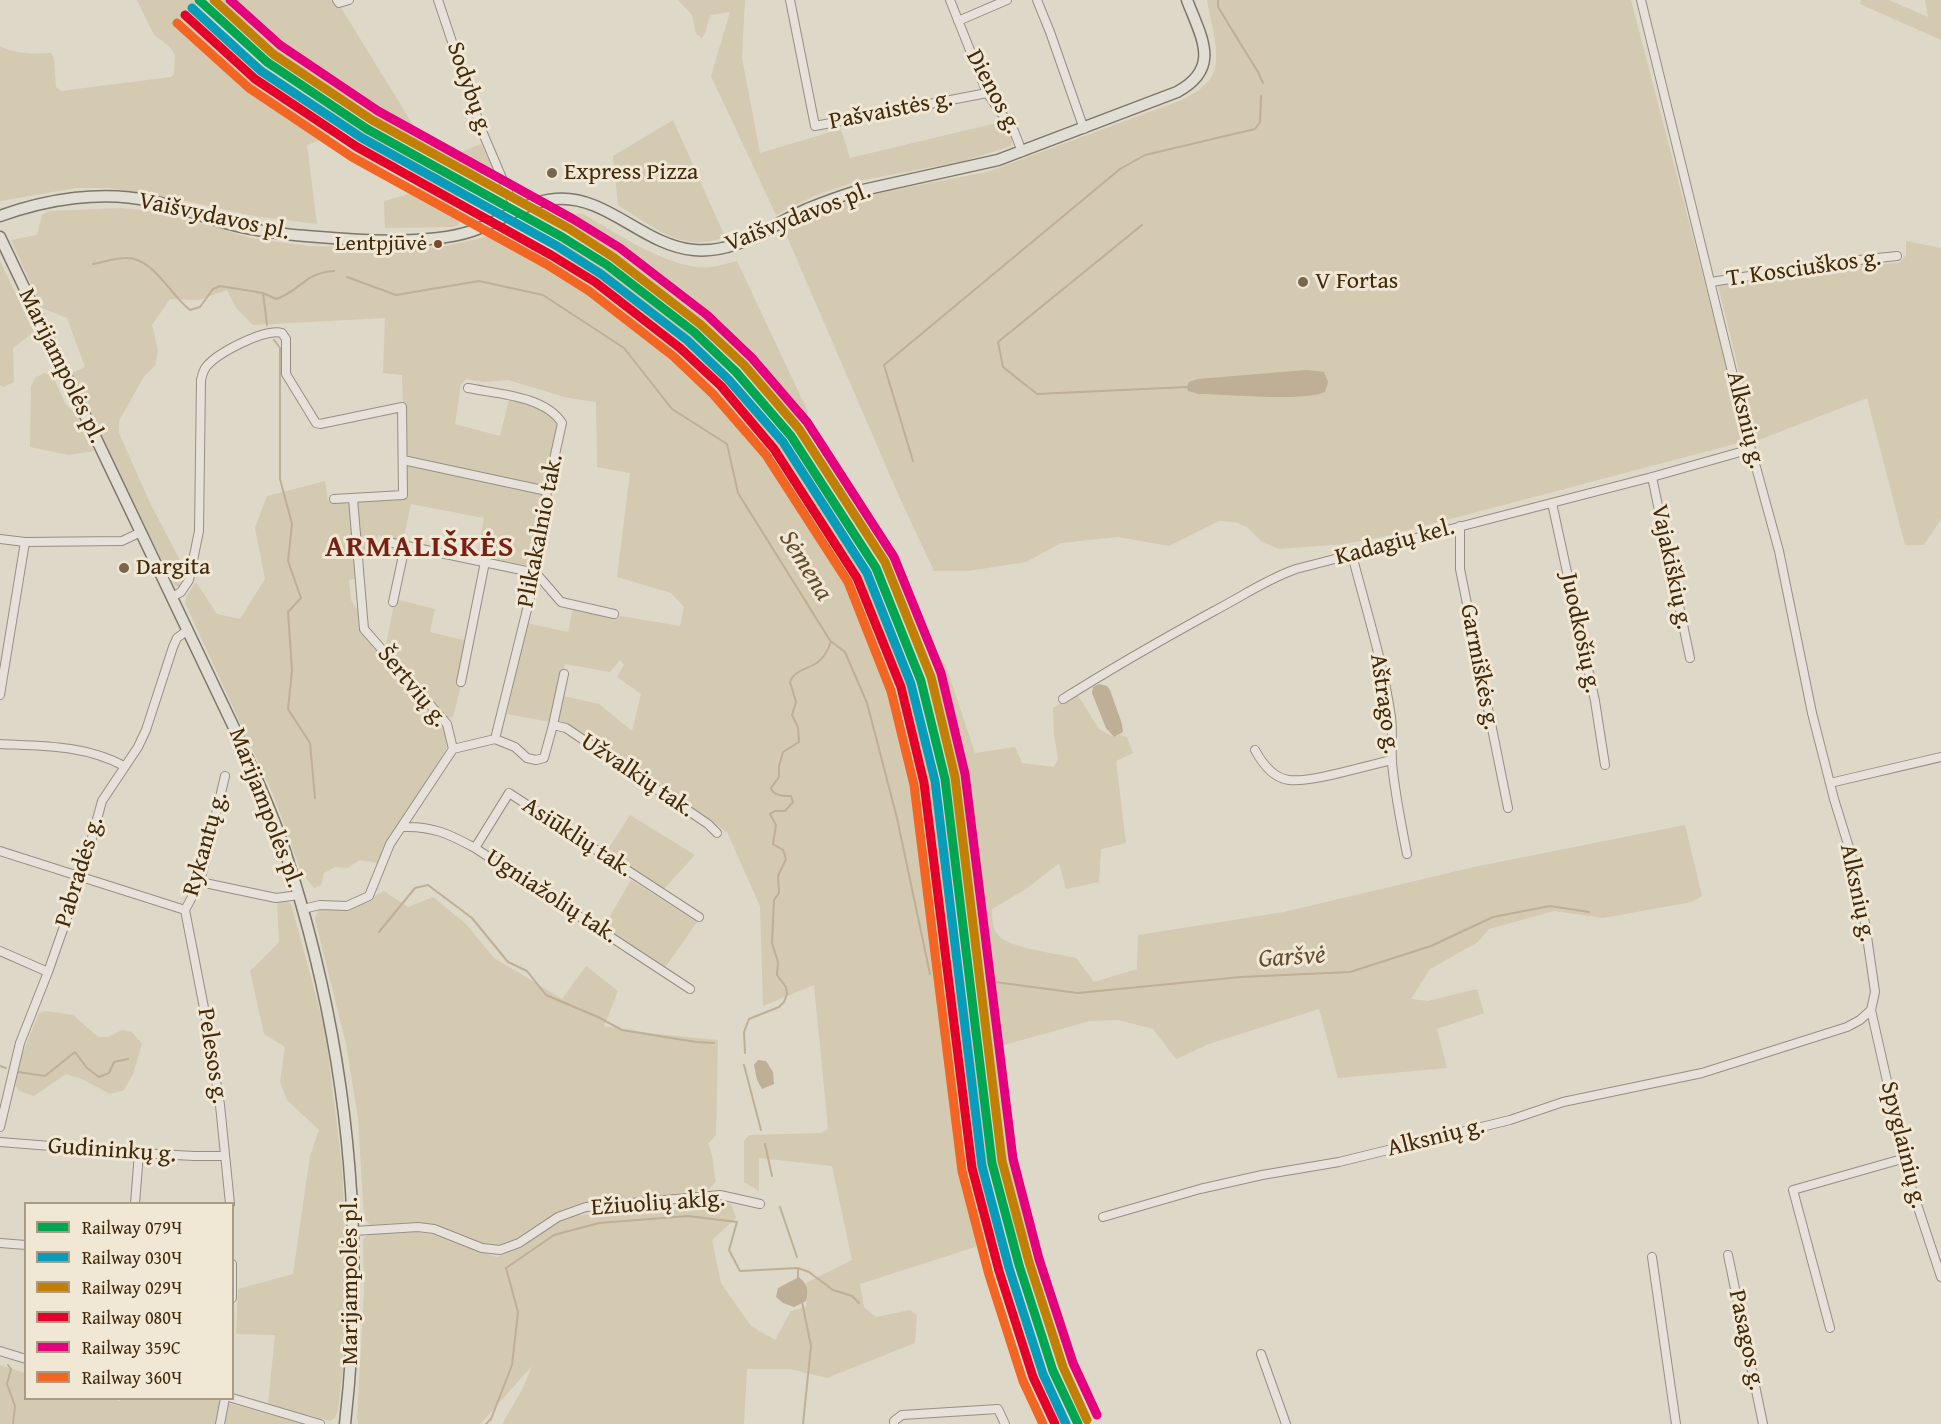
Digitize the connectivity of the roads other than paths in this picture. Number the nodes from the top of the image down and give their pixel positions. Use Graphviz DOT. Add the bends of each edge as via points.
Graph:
graph roads {
  1 [pos="337,0"];
  2 [pos="349,0"];
  3 [pos="438,0"];
  4 [pos="790,0"];
  5 [pos="950,0"];
  6 [pos="1007,0"];
  7 [pos="1037,0"];
  8 [pos="1187,0"];
  9 [pos="1641,0"];
  10 [pos="958,21"];
  11 [pos="987,93"];
  12 [pos="1084,129"];
  13 [pos="1022,152"];
  14 [pos="516,211"];
  15 [pos="0,216"];
  16 [pos="0,237"];
  17 [pos="1897,256"];
  18 [pos="1711,282"];
  19 [pos="468,388"];
  20 [pos="1751,449"];
  21 [pos="403,460"];
  22 [pos="1652,477"];
  23 [pos="547,491"];
  24 [pos="334,499"];
  25 [pos="353,499"];
  26 [pos="1552,502"];
  27 [pos="1460,526"];
  28 [pos="141,532"];
  29 [pos="0,539"];
  30 [pos="25,542"];
  31 [pos="388,542"];
  32 [pos="405,546"];
  33 [pos="1352,555"];
  34 [pos="485,562"];
  35 [pos="536,573"];
  36 [pos="172,597"];
  37 [pos="393,602"];
  38 [pos="614,614"];
  39 [pos="188,630"];
  40 [pos="1690,658"];
  41 [pos="564,674"];
  42 [pos="461,682"];
  43 [pos="0,695"];
  44 [pos="1063,699"];
  45 [pos="554,726"];
  46 [pos="495,739"];
  47 [pos="0,744"];
  48 [pos="453,749"];
  49 [pos="1255,750"];
  50 [pos="1941,757"];
  51 [pos="1392,760"];
  52 [pos="1605,765"];
  53 [pos="124,766"];
  54 [pos="225,776"];
  55 [pos="1830,783"];
  56 [pos="1508,808"];
  57 [pos="403,827"];
  58 [pos="717,833"];
  59 [pos="475,848"];
  60 [pos="0,851"];
  61 [pos="1407,854"];
  62 [pos="81,878"];
  63 [pos="200,882"];
  64 [pos="299,895"];
  65 [pos="303,909"];
  66 [pos="185,910"];
  67 [pos="699,917"];
  68 [pos="0,951"];
  69 [pos="48,972"];
  70 [pos="690,989"];
  71 [pos="1871,1010"];
  72 [pos="0,1127"];
  73 [pos="0,1142"];
  74 [pos="139,1153"];
  75 [pos="224,1156"];
  76 [pos="1902,1159"];
  77 [pos="135,1202"];
  78 [pos="230,1202"];
  79 [pos="760,1204"];
  80 [pos="1103,1217"];
  81 [pos="354,1231"];
  82 [pos="0,1242"];
  83 [pos="24,1245"];
  84 [pos="1728,1255"];
  85 [pos="1652,1257"];
  86 [pos="1941,1277"];
  87 [pos="1830,1328"];
  88 [pos="0,1351"];
  89 [pos="1261,1354"];
  90 [pos="24,1358"];
  91 [pos="234,1399"];
  92 [pos="225,1400"];
  93 [pos="220,1424"];
  94 [pos="320,1424"];
  95 [pos="345,1424"];
  96 [pos="894,1424"];
  97 [pos="1005,1424"];
  98 [pos="1286,1424"];
  99 [pos="1676,1424"];
  100 [pos="1763,1424"];
  1 -- 2 [label="street"];
  3 -- 14 [label="street, Sodybų g." via="482,131"];
  4 -- 11 [label="street, Pašvaistės g." via="815,126"];
  5 -- 10 [label="street, Dienos g."];
  6 -- 10 [label="street"];
  7 -- 12 [label="street"];
  8 -- 12 [label="main road, Vaišvydavos pl." via="1203,45 1202,71 1178,92"];
  9 -- 18 [label="street, Alksnių g."];
  10 -- 11 [label="street, Dienos g."];
  11 -- 13 [label="street, Dienos g." via="1014,131"];
  12 -- 13 [label="main road, Vaišvydavos pl."];
  13 -- 14 [label="main road, Vaišvydavos pl." via="846,195 743,242 710,251 669,245 573,199 542,201"];
  14 -- 15 [label="main road, Vaišvydavos pl." via="470,232 407,239 275,233 150,200 113,197 68,199"];
  16 -- 28 [label="main road, Marijampolės pl."];
  17 -- 18 [label="street, T. Kosciuškos g."];
  18 -- 20 [label="street, Alksnių g."];
  19 -- 23 [label="street, Plikakalnio tak." via="536,402 556,413 562,423"];
  20 -- 22 [label="street, Kadagių kel."];
  20 -- 55 [label="street, Alksnių g." via="1779,551"];
  21 -- 23 [label="street"];
  21 -- 25 [label="street" via="403,495"];
  21 -- 36 [label="street" via="402,407 316,423 286,374 286,339 282,333 250,340 217,358 207,366 201,380 201,511 197,544 189,580"];
  22 -- 26 [label="street, Kadagių kel."];
  22 -- 40 [label="street, Vajakiškių g."];
  23 -- 35 [label="street, Plikakalnio tak."];
  24 -- 25 [label="street"];
  25 -- 48 [label="street, Šertvių g." via="364,629 447,724"];
  26 -- 27 [label="street, Kadagių kel."];
  26 -- 52 [label="street, Juodkošių g."];
  27 -- 33 [label="street, Kadagių kel."];
  27 -- 56 [label="street, Garmiškės g." via="1460,569"];
  28 -- 30 [label="street" via="122,541"];
  28 -- 36 [label="main road, Marijampolės pl."];
  29 -- 30 [label="street"];
  30 -- 43 [label="street"];
  31 -- 32 [label="street"];
  32 -- 34 [label="street"];
  32 -- 37 [label="street"];
  33 -- 44 [label="street, Kadagių kel." via="1278,576"];
  33 -- 51 [label="street, Aštrago g." via="1382,670 1391,718"];
  34 -- 35 [label="street"];
  34 -- 42 [label="street"];
  35 -- 38 [label="street" via="561,602"];
  35 -- 46 [label="street, Plikakalnio tak."];
  36 -- 39 [label="main road, Marijampolės pl."];
  39 -- 53 [label="street, Pabradės g." via="177,638 146,730"];
  39 -- 64 [label="main road, Marijampolės pl." via="267,804"];
  41 -- 45 [label="street"];
  45 -- 46 [label="street" via="544,758 536,760"];
  45 -- 58 [label="street, Užvalkių tak." via="566,728"];
  46 -- 48 [label="street"];
  47 -- 53 [label="street" via="81,749"];
  48 -- 57 [label="street, Šertvių g."];
  49 -- 51 [label="street" via="1263,765 1289,780"];
  50 -- 55 [label="street"];
  51 -- 61 [label="street, Aštrago g."];
  53 -- 62 [label="street, Pabradės g." via="102,801"];
  54 -- 63 [label="street, Rykantų g."];
  55 -- 71 [label="street, Alksnių g." via="1851,854 1865,923 1875,992"];
  57 -- 59 [label="street, Ugniažolių tak." via="424,826"];
  57 -- 65 [label="street, Šertvių g." via="390,844 369,896 347,906"];
  59 -- 67 [label="street, Asiūklių tak." via="509,793"];
  59 -- 70 [label="street, Ugniažolių tak."];
  60 -- 62 [label="street, Rykantų g."];
  62 -- 66 [label="street, Rykantų g."];
  62 -- 69 [label="street, Pabradės g."];
  63 -- 64 [label="street" via="276,898"];
  63 -- 66 [label="street, Rykantų g."];
  64 -- 65 [label="main road, Marijampolės pl."];
  65 -- 81 [label="main road, Marijampolės pl." via="334,1039 348,1136"];
  66 -- 75 [label="street, Pelesos g." via="220,1105"];
  68 -- 69 [label="street"];
  69 -- 72 [label="street, Pabradės g." via="20,1043"];
  71 -- 76 [label="street, Spyglainių g."];
  71 -- 80 [label="street, Alksnių g." via="1847,1027 1702,1073 1563,1102 1510,1120 1339,1162 1200,1189"];
  73 -- 74 [label="street, Gudininkų g."];
  74 -- 75 [label="street, Gudininkų g."];
  74 -- 77 [label="street"];
  75 -- 78 [label="street, Pelesos g."];
  76 -- 86 [label="street, Spyglainių g."];
  76 -- 87 [label="street" via="1793,1190"];
  79 -- 81 [label="street, Ežiuolių aklg." via="720,1196 586,1207 558,1217 519,1243 500,1250 482,1248 426,1228"];
  81 -- 95 [label="main road, Marijampolės pl." via="352,1340"];
  82 -- 83 [label="street"];
  84 -- 100 [label="street, Pasagos g."];
  85 -- 99 [label="street"];
  88 -- 90 [label="street"];
  89 -- 98 [label="street"];
  91 -- 94 [label="street"];
  92 -- 93 [label="street"];
  96 -- 97 [label="street" via="902,1415 998,1409"];
}
